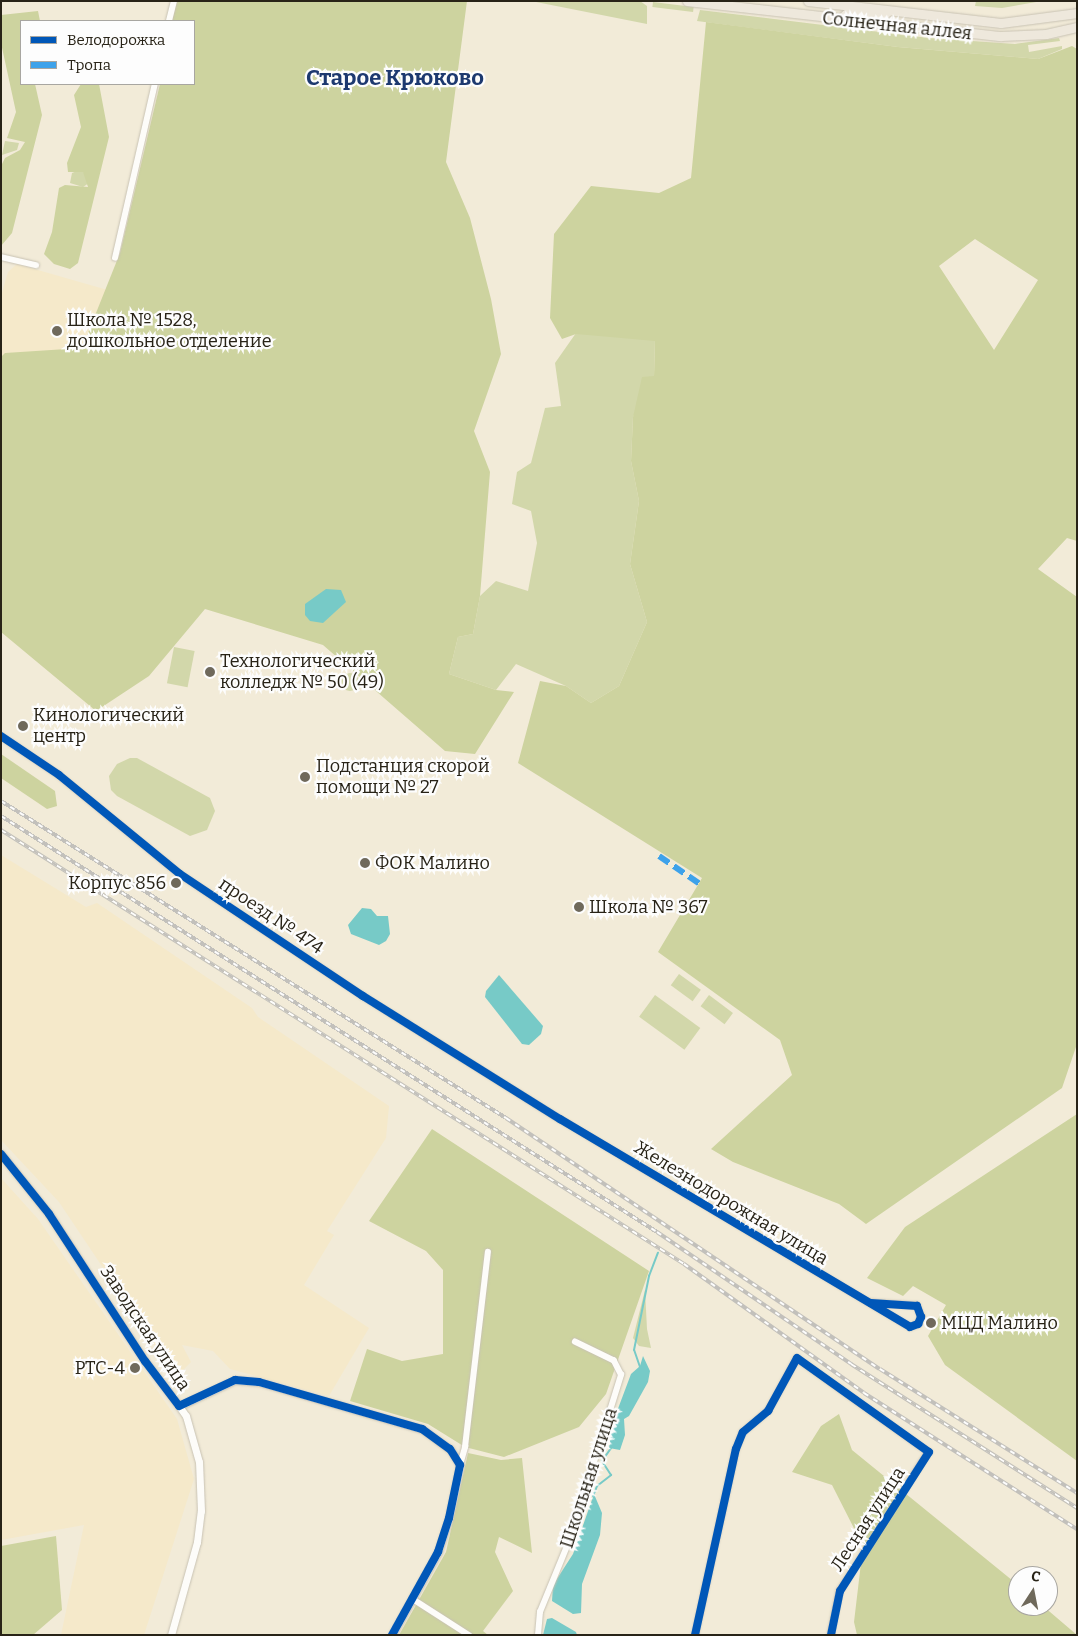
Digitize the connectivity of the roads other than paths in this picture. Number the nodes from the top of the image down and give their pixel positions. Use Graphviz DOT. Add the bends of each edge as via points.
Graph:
graph roads {
  1 [pos="174,1"];
  2 [pos="687,1"];
  3 [pos="808,1"];
  4 [pos="888,11"];
  5 [pos="1077,13"];
  6 [pos="169,20"];
  7 [pos="845,20"];
  8 [pos="1077,27"];
  9 [pos="155,85"];
  10 [pos="1,257"];
  11 [pos="115,258"];
  12 [pos="36,266"];
  13 [pos="1,736"];
  14 [pos="537,1104"];
  15 [pos="1,1154"];
  16 [pos="488,1252"];
  17 [pos="870,1303"];
  18 [pos="576,1342"];
  19 [pos="179,1406"];
  20 [pos="460,1465"];
  21 [pos="413,1599"];
  22 [pos="170,1635"];
  23 [pos="392,1635"];
  24 [pos="469,1635"];
  25 [pos="538,1635"];
  26 [pos="695,1635"];
  27 [pos="831,1635"];
  1 -- 6 [label="street"];
  2 -- 7 [label="main road, Солнечная аллея"];
  3 -- 4 [label="main road, Солнечная аллея"];
  4 -- 5 [label="main road, Солнечная аллея" via="1001,22"];
  4 -- 7 [label="main road" via="881,17 846,14 842,17"];
  7 -- 8 [label="main road, Солнечная аллея" via="1001,36 1046,34"];
  9 -- 11 [label="street"];
  10 -- 12 [label="street"];
  13 -- 14 [label="street, проезд № 474" via="59,774 185,877 363,996"];
  14 -- 17 [label="street, Железнодорожная улица"];
  15 -- 19 [label="street, Заводская улица" via="49,1214 145,1361"];
  16 -- 20 [label="street" via="465,1447"];
  17 -- 17 [label="street, Железнодорожная улица" via="917,1306 921,1317 918,1324 910,1327"];
  18 -- 25 [label="street, Школьная улица" via="614,1362 621,1375 570,1539 540,1612"];
  19 -- 20 [label="street, Заводская улица" via="236,1380 258,1382 422,1429 450,1449"];
  19 -- 22 [label="street" via="186,1416 199,1462 201,1512 197,1542"];
  20 -- 21 [label="street" via="438,1552"];
  21 -- 23 [label="street"];
  21 -- 24 [label="street"];
  26 -- 27 [label="street, Лесная улица" via="736,1449 743,1432 768,1411 797,1358 929,1452 840,1591"];
}
